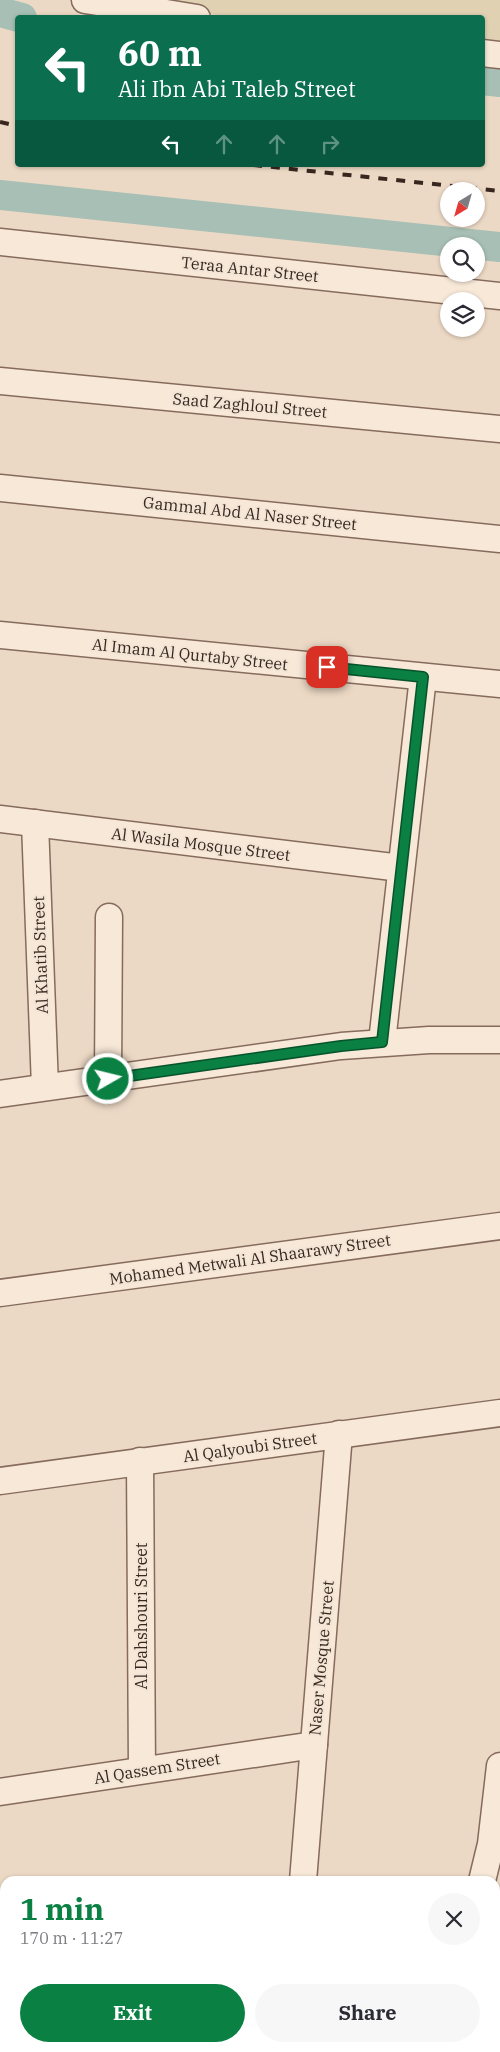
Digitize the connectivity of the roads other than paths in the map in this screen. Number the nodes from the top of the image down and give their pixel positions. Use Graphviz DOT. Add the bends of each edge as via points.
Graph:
graph roads {
  1 [pos="85,0"];
  2 [pos="178,15"];
  3 [pos="485,53"];
  4 [pos="500,55"];
  5 [pos="0,242"];
  6 [pos="500,296"];
  7 [pos="0,381"];
  8 [pos="500,429"];
  9 [pos="0,488"];
  10 [pos="500,538"];
  11 [pos="0,635"];
  12 [pos="423,677"];
  13 [pos="500,684"];
  14 [pos="0,819"];
  15 [pos="35,823"];
  16 [pos="401,868"];
  17 [pos="109,917"];
  18 [pos="500,1040"];
  19 [pos="382,1042"];
  20 [pos="108,1079"];
  21 [pos="45,1087"];
  22 [pos="0,1094"];
  23 [pos="500,1226"];
  24 [pos="0,1293"];
  25 [pos="500,1413"];
  26 [pos="339,1434"];
  27 [pos="140,1462"];
  28 [pos="0,1481"];
  29 [pos="314,1745"];
  30 [pos="500,1766"];
  31 [pos="142,1770"];
  32 [pos="0,1792"];
  33 [pos="303,1876"];
  34 [pos="483,1876"];
  1 -- 2 [label="street"];
  3 -- 4 [label="street"];
  5 -- 6 [label="street, Teraa Antar Street"];
  7 -- 8 [label="street, Saad Zaghloul Street"];
  9 -- 10 [label="street, Gammal Abd Al Naser Street"];
  11 -- 12 [label="street, Al Imam Al Qurtaby Street"];
  12 -- 13 [label="street, Al Imam Al Qurtaby Street"];
  12 -- 16 [label="street"];
  14 -- 15 [label="street, Al Wasila Mosque Street"];
  15 -- 16 [label="street, Al Wasila Mosque Street"];
  15 -- 21 [label="street, Al Khatib Street"];
  16 -- 19 [label="street"];
  17 -- 20 [label="street"];
  18 -- 19 [label="street"];
  19 -- 20 [label="street"];
  20 -- 21 [label="street"];
  21 -- 22 [label="street"];
  23 -- 24 [label="street, Mohamed Metwali Al Shaarawy Street"];
  25 -- 26 [label="street, Al Qalyoubi Street"];
  26 -- 27 [label="street, Al Qalyoubi Street"];
  26 -- 29 [label="street, Naser Mosque Street"];
  27 -- 28 [label="street, Al Qalyoubi Street"];
  27 -- 31 [label="street, Al Dahshouri Street"];
  29 -- 31 [label="street, Al Qassem Street"];
  29 -- 33 [label="street, Naser Mosque Street"];
  30 -- 34 [label="street" via="491,1844"];
  31 -- 32 [label="street, Al Qassem Street"];
}
